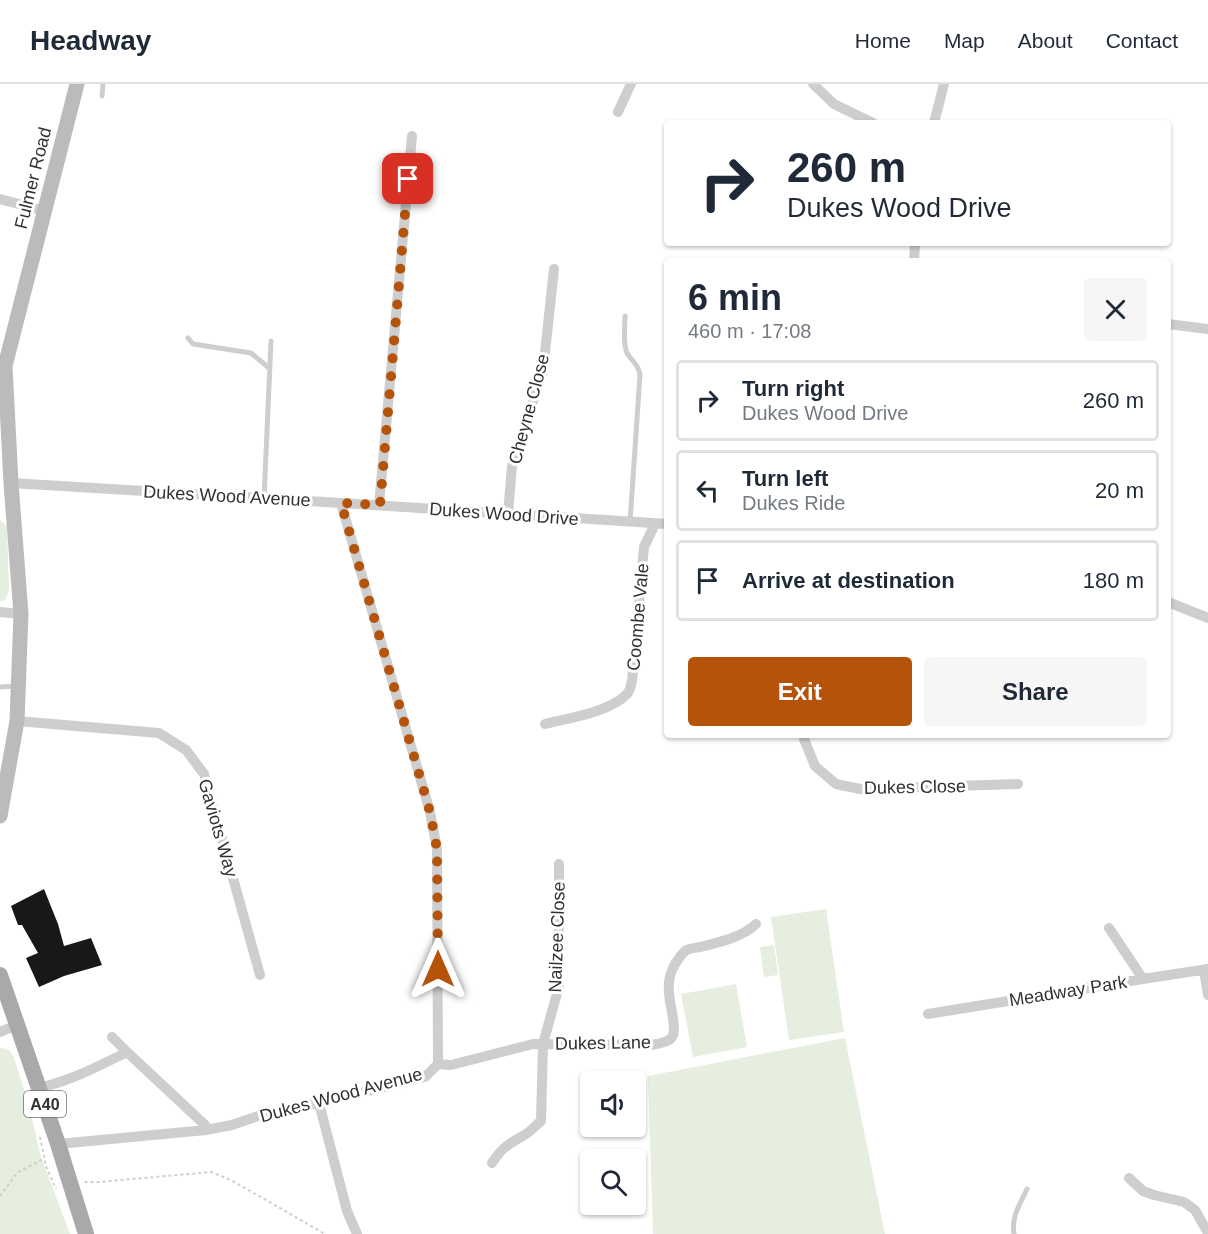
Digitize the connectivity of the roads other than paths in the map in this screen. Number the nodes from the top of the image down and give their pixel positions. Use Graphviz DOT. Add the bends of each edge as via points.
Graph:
graph roads {
  1 [pos="77,84"];
  2 [pos="103,84"];
  3 [pos="631,84"];
  4 [pos="813,84"];
  5 [pos="944,84"];
  6 [pos="102,96"];
  7 [pos="618,112"];
  8 [pos="867,120"];
  9 [pos="935,120"];
  10 [pos="412,136"];
  11 [pos="0,198"];
  12 [pos="45,211"];
  13 [pos="554,269"];
  14 [pos="625,316"];
  15 [pos="1171,324"];
  16 [pos="1208,329"];
  17 [pos="188,338"];
  18 [pos="271,341"];
  19 [pos="269,368"];
  20 [pos="11,483"];
  21 [pos="264,498"];
  22 [pos="341,503"];
  23 [pos="380,505"];
  24 [pos="7,510"];
  25 [pos="508,514"];
  26 [pos="630,522"];
  27 [pos="655,524"];
  28 [pos="664,524"];
  29 [pos="1171,603"];
  30 [pos="0,612"];
  31 [pos="21,614"];
  32 [pos="1208,618"];
  33 [pos="19,686"];
  34 [pos="0,687"];
  35 [pos="17,721"];
  36 [pos="545,724"];
  37 [pos="804,738"];
  38 [pos="1018,784"];
  39 [pos="0,816"];
  40 [pos="559,864"];
  41 [pos="756,924"];
  42 [pos="1109,928"];
  43 [pos="1206,970"];
  44 [pos="0,975"];
  45 [pos="260,975"];
  46 [pos="1143,979"];
  47 [pos="1208,995"];
  48 [pos="928,1014"];
  49 [pos="17,1025"];
  50 [pos="0,1032"];
  51 [pos="112,1037"];
  52 [pos="543,1044"];
  53 [pos="127,1052"];
  54 [pos="438,1064"];
  55 [pos="39,1088"];
  56 [pos="319,1103"];
  57 [pos="207,1130"];
  58 [pos="60,1150"];
  59 [pos="492,1163"];
  60 [pos="1129,1178"];
  61 [pos="1027,1190"];
  62 [pos="1208,1233"];
  63 [pos="86,1234"];
  64 [pos="357,1234"];
  65 [pos="1014,1234"];
  1 -- 12 [label="street, Fulmer Road"];
  2 -- 6 [label="lane"];
  3 -- 7 [label="street"];
  4 -- 8 [label="street" via="834,104"];
  5 -- 9 [label="street"];
  10 -- 23 [label="street"];
  11 -- 12 [label="street"];
  12 -- 20 [label="street, Fulmer Road" via="5,366"];
  13 -- 25 [label="street, Cheyne Close" via="543,371 512,466"];
  14 -- 26 [label="lane" via="626,351 639,367 640,375"];
  15 -- 16 [label="street"];
  17 -- 19 [label="lane" via="193,344 251,354"];
  18 -- 19 [label="lane"];
  19 -- 21 [label="lane"];
  20 -- 21 [label="street, Dukes Wood Avenue"];
  20 -- 24 [label="street, Fulmer Road"];
  21 -- 22 [label="street, Dukes Wood Avenue"];
  22 -- 23 [label="street, Dukes Wood Drive"];
  22 -- 54 [label="street, Dukes Wood Avenue" via="430,812 437,849"];
  23 -- 25 [label="street, Dukes Wood Drive"];
  24 -- 31 [label="street, Fulmer Road"];
  25 -- 26 [label="street, Dukes Wood Drive"];
  26 -- 27 [label="street, Dukes Wood Drive"];
  27 -- 28 [label="street, Dukes Wood Drive"];
  27 -- 36 [label="street, Coombe Vale" via="644,547 629,693 605,708"];
  29 -- 32 [label="street"];
  30 -- 31 [label="street"];
  31 -- 33 [label="street, Fulmer Road"];
  33 -- 34 [label="lane"];
  33 -- 35 [label="street, Fulmer Road"];
  35 -- 39 [label="street, Fulmer Road"];
  35 -- 45 [label="street, Gaviots Way" via="159,733 186,750 204,774"];
  37 -- 38 [label="street, Dukes Close" via="815,766 836,784 860,789"];
  40 -- 52 [label="street, Nailzee Close" via="560,986"];
  41 -- 52 [label="street, Dukes Lane" via="742,934 687,950 680,957 669,985 674,1030 669,1040 651,1045"];
  42 -- 46 [label="street"];
  43 -- 46 [label="street, Meadway Park"];
  43 -- 47 [label="street"];
  44 -- 49 [label="main road, A40"];
  46 -- 48 [label="street, Meadway Park"];
  49 -- 50 [label="street"];
  49 -- 55 [label="main road, A40"];
  51 -- 53 [label="street"];
  52 -- 54 [label="street, Dukes Lane" via="451,1065"];
  52 -- 59 [label="street, Nailzee Close" via="541,1121 500,1151"];
  53 -- 55 [label="street" via="82,1075"];
  53 -- 57 [label="street"];
  54 -- 56 [label="street, Dukes Wood Avenue" via="425,1077"];
  55 -- 58 [label="main road, A40"];
  56 -- 57 [label="street, Dukes Wood Avenue"];
  56 -- 64 [label="street"];
  57 -- 58 [label="street, Dukes Wood Avenue"];
  58 -- 63 [label="main road, A40"];
  60 -- 62 [label="street" via="1143,1191 1184,1202 1195,1210"];
  61 -- 65 [label="lane" via="1014,1217"];
}
